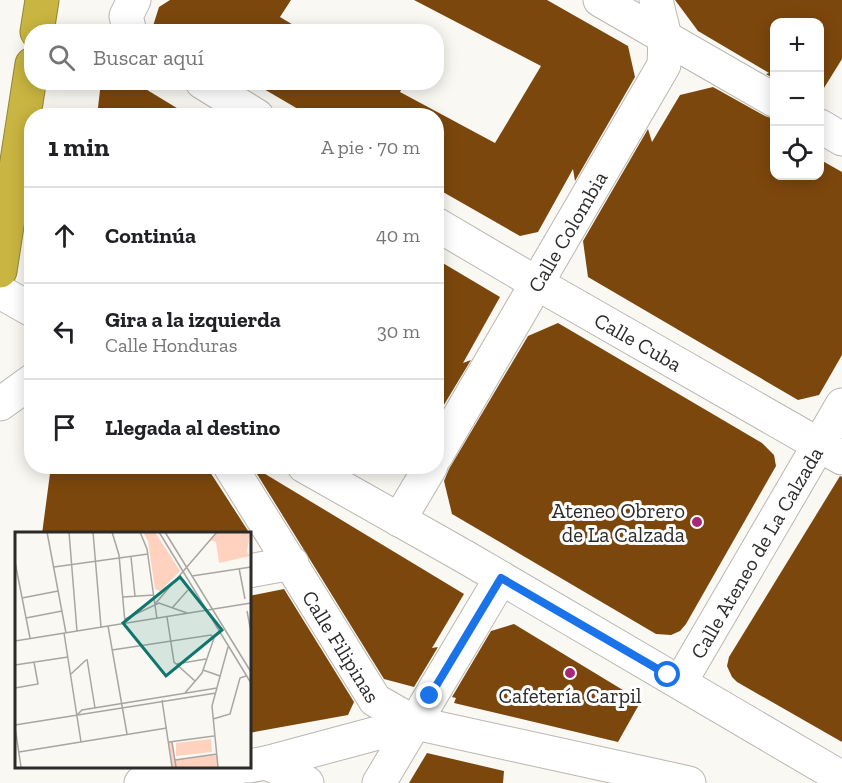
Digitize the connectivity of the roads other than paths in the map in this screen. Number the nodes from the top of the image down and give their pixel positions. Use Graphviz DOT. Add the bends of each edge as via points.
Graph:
graph roads {
  1 [pos="42,0"];
  2 [pos="600,0"];
  3 [pos="656,0"];
  4 [pos="38,24"];
  5 [pos="665,37"];
  6 [pos="28,90"];
  7 [pos="215,90"];
  8 [pos="770,98"];
  9 [pos="25,108"];
  10 [pos="244,108"];
  11 [pos="24,116"];
  12 [pos="444,229"];
  13 [pos="0,271"];
  14 [pos="538,284"];
  15 [pos="0,292"];
  16 [pos="24,306"];
  17 [pos="24,387"];
  18 [pos="0,405"];
  19 [pos="842,405"];
  20 [pos="444,443"];
  21 [pos="830,451"];
  22 [pos="236,474"];
  23 [pos="318,474"];
  24 [pos="425,474"];
  25 [pos="399,520"];
  26 [pos="292,563"];
  27 [pos="250,571"];
  28 [pos="501,578"];
  29 [pos="688,669"];
  30 [pos="415,723"];
  31 [pos="253,765"];
  32 [pos="234,768"];
  33 [pos="829,777"];
  34 [pos="141,783"];
  35 [pos="307,783"];
  36 [pos="379,783"];
  37 [pos="689,783"];
  1 -- 4 [label="highway"];
  2 -- 5 [label="street"];
  3 -- 5 [label="street, Calle Colombia"];
  5 -- 8 [label="street"];
  5 -- 14 [label="street, Calle Colombia" via="664,65"];
  6 -- 9 [label="highway"];
  7 -- 10 [label="street"];
  11 -- 13 [label="highway"];
  12 -- 14 [label="street, Calle Cuba"];
  14 -- 20 [label="street, Calle Colombia"];
  14 -- 21 [label="street, Calle Cuba"];
  15 -- 16 [label="street"];
  17 -- 18 [label="street"];
  19 -- 21 [label="street, Calle Ateneo de La Calzada"];
  21 -- 29 [label="street, Calle Ateneo de La Calzada"];
  22 -- 26 [label="street, Calle Filipinas"];
  23 -- 25 [label="street"];
  24 -- 25 [label="street"];
  25 -- 28 [label="street"];
  26 -- 27 [label="street"];
  26 -- 30 [label="street, Calle Filipinas" via="375,700"];
  28 -- 30 [label="street"];
  28 -- 33 [label="street"];
  30 -- 31 [label="street"];
  30 -- 36 [label="street"];
  30 -- 37 [label="street, Calle Filipinas"];
  31 -- 35 [label="street"];
  32 -- 34 [label="street"];
}
